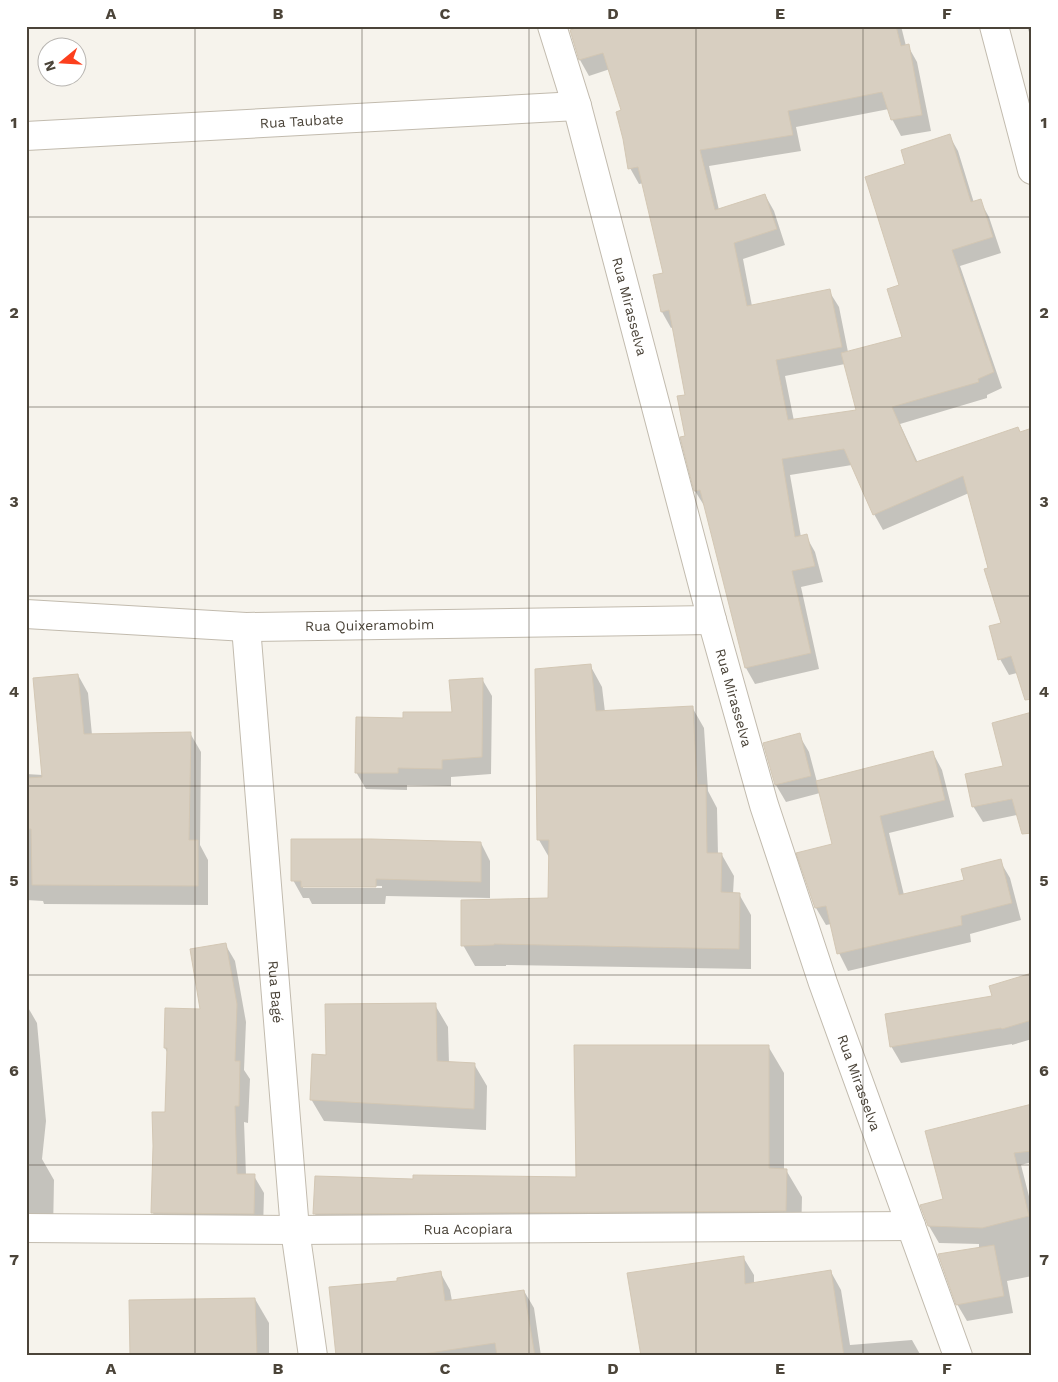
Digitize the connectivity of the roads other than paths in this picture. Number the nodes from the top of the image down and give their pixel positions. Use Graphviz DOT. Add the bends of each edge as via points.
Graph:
graph roads {
  1 [pos="552,26"];
  2 [pos="994,26"];
  3 [pos="577,106"];
  4 [pos="26,136"];
  5 [pos="1032,170"];
  6 [pos="26,614"];
  7 [pos="712,620"];
  8 [pos="246,627"];
  9 [pos="911,1226"];
  10 [pos="26,1228"];
  11 [pos="295,1230"];
  12 [pos="313,1356"];
  13 [pos="958,1356"];
  1 -- 3 [label="street, Rua Mirasselva"];
  2 -- 5 [label="street"];
  3 -- 4 [label="street, Rua Taubate"];
  3 -- 7 [label="street, Rua Mirasselva"];
  6 -- 8 [label="street, Rua Quixeramobim"];
  7 -- 8 [label="street, Rua Quixeramobim"];
  7 -- 9 [label="street, Rua Mirasselva" via="764,805 823,983"];
  8 -- 11 [label="street, Rua Bagé"];
  9 -- 11 [label="street, Rua Acopiara"];
  9 -- 13 [label="street, Rua Mirasselva"];
  10 -- 11 [label="street, Rua Acopiara"];
  11 -- 12 [label="street, Rua Bagé"];
}
